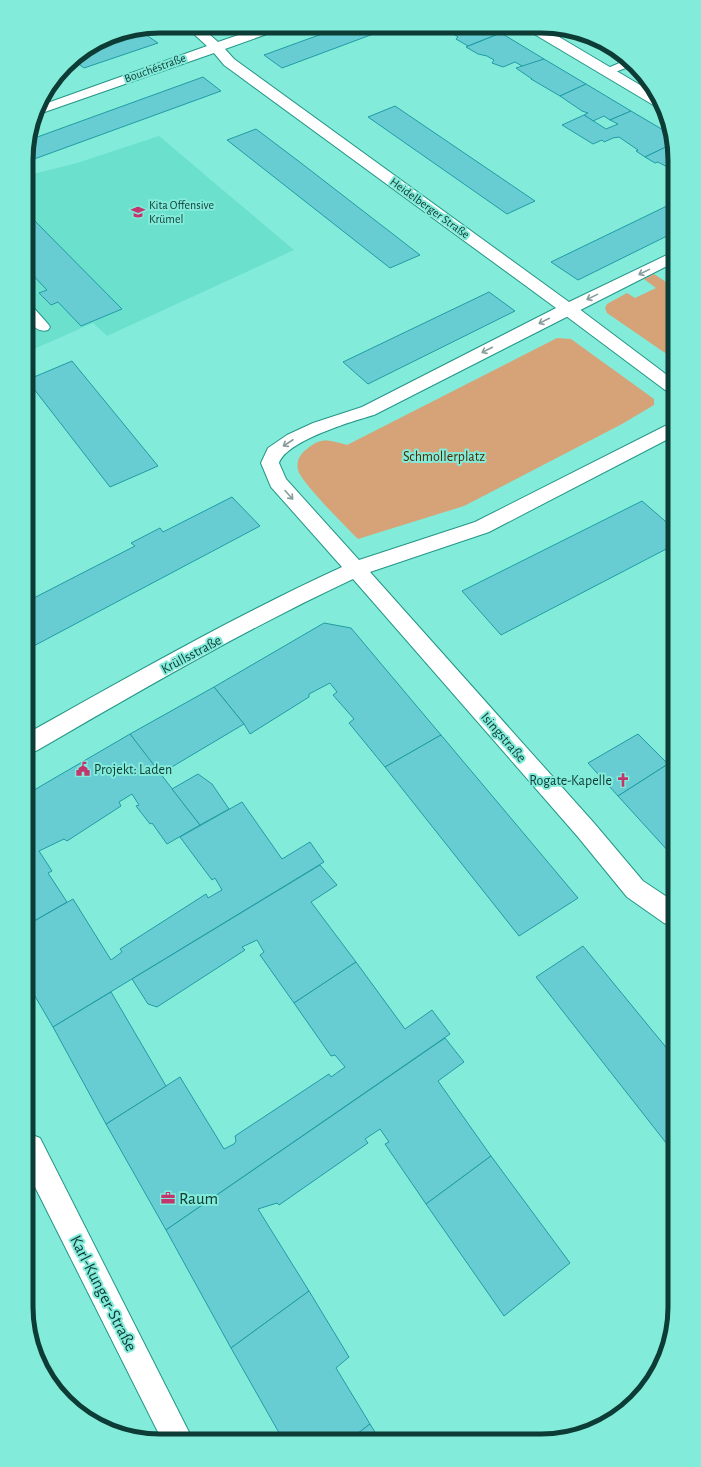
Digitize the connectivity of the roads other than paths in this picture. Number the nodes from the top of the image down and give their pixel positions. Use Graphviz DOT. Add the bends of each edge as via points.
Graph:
graph roads {
  1 [pos="201,33"];
  2 [pos="256,33"];
  3 [pos="542,33"];
  4 [pos="216,47"];
  5 [pos="625,65"];
  6 [pos="607,72"];
  7 [pos="652,98"];
  8 [pos="45,107"];
  9 [pos="668,259"];
  10 [pos="568,309"];
  11 [pos="33,316"];
  12 [pos="43,328"];
  13 [pos="668,384"];
  14 [pos="668,432"];
  15 [pos="356,569"];
  16 [pos="33,741"];
  17 [pos="668,912"];
  18 [pos="33,1154"];
  19 [pos="175,1434"];
  1 -- 4 [label="street, Heidelberger Straße"];
  2 -- 4 [label="street, Bouchéstraße"];
  3 -- 6 [label="street"];
  4 -- 8 [label="street, Bouchéstraße"];
  4 -- 10 [label="street, Heidelberger Straße" via="229,62"];
  5 -- 6 [label="lane"];
  6 -- 7 [label="street"];
  9 -- 10 [label="street, one-way"];
  10 -- 13 [label="street, Heidelberger Straße"];
  10 -- 15 [label="street, one-way" via="368,411 339,419 293,440 276,451 270,463 278,482"];
  11 -- 12 [label="lane"];
  14 -- 15 [label="street" via="482,527"];
  15 -- 16 [label="street, Krüllsstraße" via="300,595"];
  15 -- 17 [label="street, Isingstraße" via="635,889"];
  18 -- 19 [label="street, Karl-Kunger-Straße"];
}
